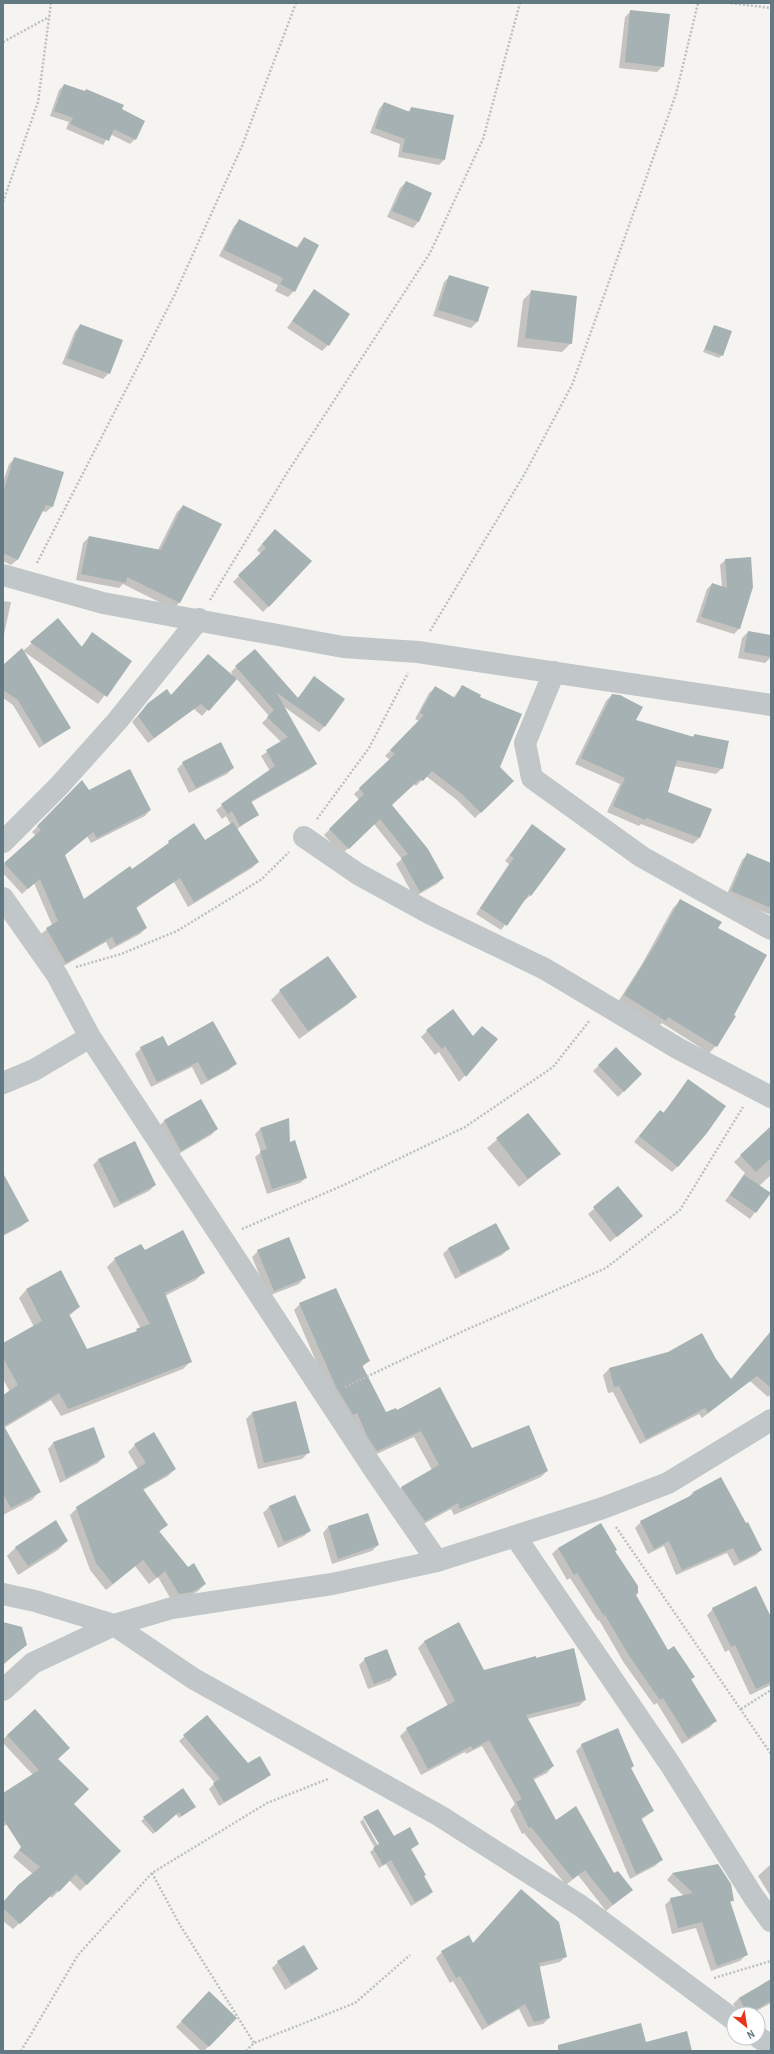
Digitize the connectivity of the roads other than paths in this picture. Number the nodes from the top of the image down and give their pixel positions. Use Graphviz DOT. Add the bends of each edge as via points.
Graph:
graph roads {
  1 [pos="3,575"];
  2 [pos="199,619"];
  3 [pos="554,672"];
  4 [pos="771,705"];
  5 [pos="304,837"];
  6 [pos="3,842"];
  7 [pos="3,898"];
  8 [pos="771,929"];
  9 [pos="90,1037"];
  10 [pos="3,1083"];
  11 [pos="763,1093"];
  12 [pos="771,1420"];
  13 [pos="515,1536"];
  14 [pos="436,1561"];
  15 [pos="3,1594"];
  16 [pos="114,1625"];
  17 [pos="3,1690"];
  18 [pos="771,1921"];
  19 [pos="726,2014"];
  1 -- 2 [label="street" via="103,602"];
  2 -- 3 [label="street" via="343,647 418,652"];
  2 -- 6 [label="street" via="118,720 59,786"];
  3 -- 4 [label="street"];
  3 -- 8 [label="street" via="525,743 532,778 642,857"];
  5 -- 11 [label="street" via="358,874 431,914 545,969 679,1049"];
  7 -- 9 [label="street" via="57,974"];
  9 -- 10 [label="street" via="34,1070"];
  9 -- 14 [label="street"];
  12 -- 13 [label="street" via="668,1483 603,1508"];
  13 -- 14 [label="street"];
  13 -- 18 [label="street" via="670,1764 752,1896"];
  14 -- 16 [label="street" via="332,1584 172,1608"];
  15 -- 16 [label="street"];
  16 -- 17 [label="street" via="33,1663"];
  16 -- 19 [label="street" via="194,1679 440,1816 580,1906"];
}
